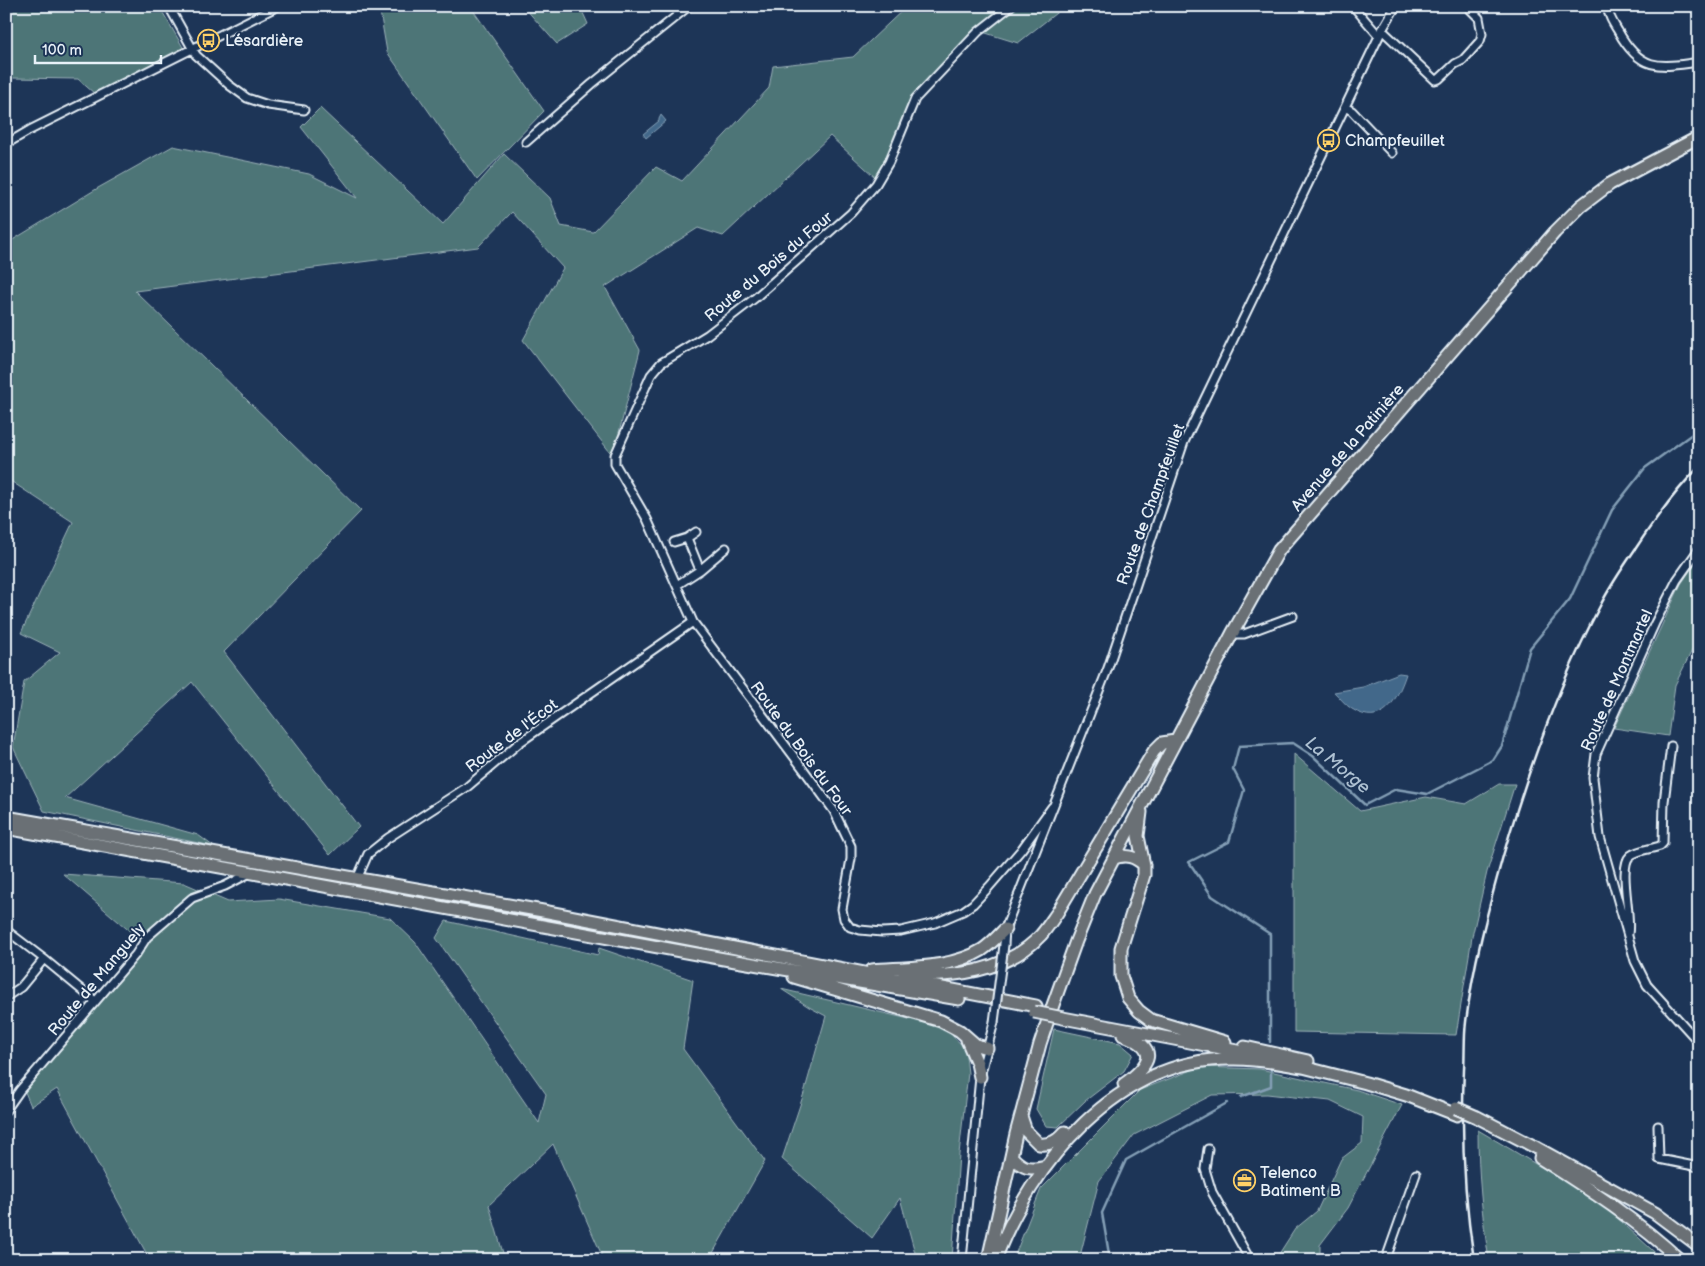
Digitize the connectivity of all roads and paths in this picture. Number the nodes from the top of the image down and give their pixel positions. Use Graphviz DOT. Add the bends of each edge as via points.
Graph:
graph roads {
  1 [pos="171,6"];
  2 [pos="278,6"];
  3 [pos="689,6"];
  4 [pos="1011,6"];
  5 [pos="1353,6"];
  6 [pos="1396,6"];
  7 [pos="1467,6"];
  8 [pos="1606,6"];
  9 [pos="1380,33"];
  10 [pos="193,48"];
  11 [pos="1699,62"];
  12 [pos="1345,107"];
  13 [pos="304,110"];
  14 [pos="1699,137"];
  15 [pos="526,142"];
  16 [pos="6,144"];
  17 [pos="1392,153"];
  18 [pos="696,532"];
  19 [pos="687,538"];
  20 [pos="674,542"];
  21 [pos="726,548"];
  22 [pos="1699,549"];
  23 [pos="700,570"];
  24 [pos="677,586"];
  25 [pos="1293,616"];
  26 [pos="693,622"];
  27 [pos="1232,634"];
  28 [pos="1175,741"];
  29 [pos="1671,746"];
  30 [pos="1142,803"];
  31 [pos="1052,807"];
  32 [pos="6,817"];
  33 [pos="6,828"];
  34 [pos="1114,858"];
  35 [pos="1144,865"];
  36 [pos="250,873"];
  37 [pos="357,879"];
  38 [pos="1005,929"];
  39 [pos="6,930"];
  40 [pos="1627,937"];
  41 [pos="724,959"];
  42 [pos="44,960"];
  43 [pos="840,968"];
  44 [pos="872,970"];
  45 [pos="6,997"];
  46 [pos="95,1001"];
  47 [pos="1035,1009"];
  48 [pos="1064,1015"];
  49 [pos="965,1036"];
  50 [pos="1225,1042"];
  51 [pos="1699,1044"];
  52 [pos="987,1048"];
  53 [pos="1309,1068"];
  54 [pos="980,1076"];
  55 [pos="6,1110"];
  56 [pos="1457,1112"];
  57 [pos="1021,1116"];
  58 [pos="1477,1121"];
  59 [pos="1658,1126"];
  60 [pos="1537,1148"];
  61 [pos="1208,1149"];
  62 [pos="1011,1156"];
  63 [pos="1046,1166"];
  64 [pos="1699,1167"];
  65 [pos="1416,1174"];
  66 [pos="1699,1246"];
  67 [pos="962,1260"];
  68 [pos="988,1260"];
  69 [pos="995,1260"];
  70 [pos="1250,1260"];
  71 [pos="1388,1260"];
  72 [pos="1680,1260"];
  73 [pos="1690,1260"];
  1 -- 10 [label="street"];
  2 -- 10 [label="street"];
  3 -- 15 [label="street"];
  4 -- 24 [label="street, Route du Bois du Four" via="978,32 915,99 889,162 876,184 851,213 755,298 651,374 615,455 615,464 647,519"];
  5 -- 9 [label="street"];
  6 -- 9 [label="street, Route de Champfeuillet"];
  7 -- 9 [label="street" via="1479,18 1480,41 1439,79 1435,80"];
  8 -- 11 [label="street" via="1624,41 1649,64 1668,67"];
  9 -- 12 [label="street, Route de Champfeuillet"];
  10 -- 13 [label="street" via="196,55 247,98 268,105"];
  10 -- 16 [label="street"];
  12 -- 17 [label="street"];
  12 -- 31 [label="street, Route de Champfeuillet" via="1184,442 1108,668"];
  14 -- 27 [label="main road, Avenue de la Patinière" via="1610,184 1555,232 1279,550"];
  18 -- 19 [label="street"];
  19 -- 20 [label="street"];
  19 -- 23 [label="street"];
  21 -- 23 [label="street"];
  22 -- 40 [label="street, Route de Montmartel" via="1672,588 1596,754 1593,778 1600,837"];
  23 -- 24 [label="street"];
  24 -- 26 [label="street, Route du Bois du Four"];
  25 -- 27 [label="street" via="1244,634"];
  26 -- 31 [label="street, Route du Bois du Four" via="834,811 851,846 842,909 850,927 901,932 963,912 1021,850"];
  26 -- 37 [label="street, Route de l'Écot" via="519,743 467,787 388,838 368,854"];
  27 -- 28 [label="main road, Avenue de la Patinière"];
  28 -- 30 [label="main road, Avenue de la Patinière"];
  28 -- 44 [label="main road" via="1162,743 1154,750 1057,913 1024,949 993,966 946,975"];
  29 -- 40 [label="street" via="1664,802 1664,843 1634,854 1625,865"];
  30 -- 34 [label="main road, Avenue de la Patinière"];
  30 -- 35 [label="main road" via="1138,836"];
  31 -- 38 [label="street, Route de Champfeuillet"];
  32 -- 37 [label="main road"];
  33 -- 36 [label="main road"];
  34 -- 35 [label="main road" via="1137,858"];
  34 -- 57 [label="main road, Avenue de la Patinière" via="1096,894 1053,1005"];
  35 -- 50 [label="main road" via="1144,875 1121,948 1121,976 1128,998 1151,1020"];
  36 -- 41 [label="main road"];
  36 -- 46 [label="street, Route de Manguely" via="192,898 147,937"];
  37 -- 43 [label="main road"];
  38 -- 44 [label="main road" via="984,948 962,958"];
  38 -- 52 [label="street, Route de Champfeuillet, bridge" via="994,1022"];
  39 -- 42 [label="street"];
  40 -- 51 [label="street, Route de Montmartel" via="1647,984"];
  41 -- 47 [label="main road"];
  41 -- 49 [label="main road" via="941,1021"];
  42 -- 45 [label="street" via="21,987"];
  42 -- 46 [label="street"];
  43 -- 44 [label="main road"];
  43 -- 47 [label="main road"];
  46 -- 55 [label="street, Route de Manguely"];
  47 -- 48 [label="main road"];
  48 -- 50 [label="main road"];
  48 -- 53 [label="main road"];
  48 -- 57 [label="main road" via="1139,1041 1145,1047 1148,1059 1135,1076 1104,1097 1056,1142 1039,1144 1026,1130"];
  49 -- 52 [label="main road" via="976,1045"];
  49 -- 54 [label="main road"];
  50 -- 56 [label="main road" via="1368,1077"];
  52 -- 54 [label="street, Route de Champfeuillet"];
  53 -- 56 [label="main road"];
  53 -- 63 [label="main road" via="1229,1058 1176,1066 1138,1083 1110,1101 1084,1123"];
  54 -- 67 [label="street, Route de Champfeuillet"];
  56 -- 58 [label="main road, bridge"];
  57 -- 62 [label="main road, Avenue de la Patinière"];
  58 -- 60 [label="main road"];
  58 -- 72 [label="main road" via="1585,1187"];
  59 -- 64 [label="street" via="1659,1159"];
  60 -- 66 [label="main road" via="1655,1213"];
  60 -- 73 [label="main road" via="1639,1218"];
  61 -- 70 [label="street" via="1205,1169 1212,1192"];
  62 -- 63 [label="main road" via="1019,1165 1028,1168"];
  62 -- 68 [label="main road, Avenue de la Patinière"];
  63 -- 69 [label="main road" via="1020,1206"];
  65 -- 71 [label="street"];
}
